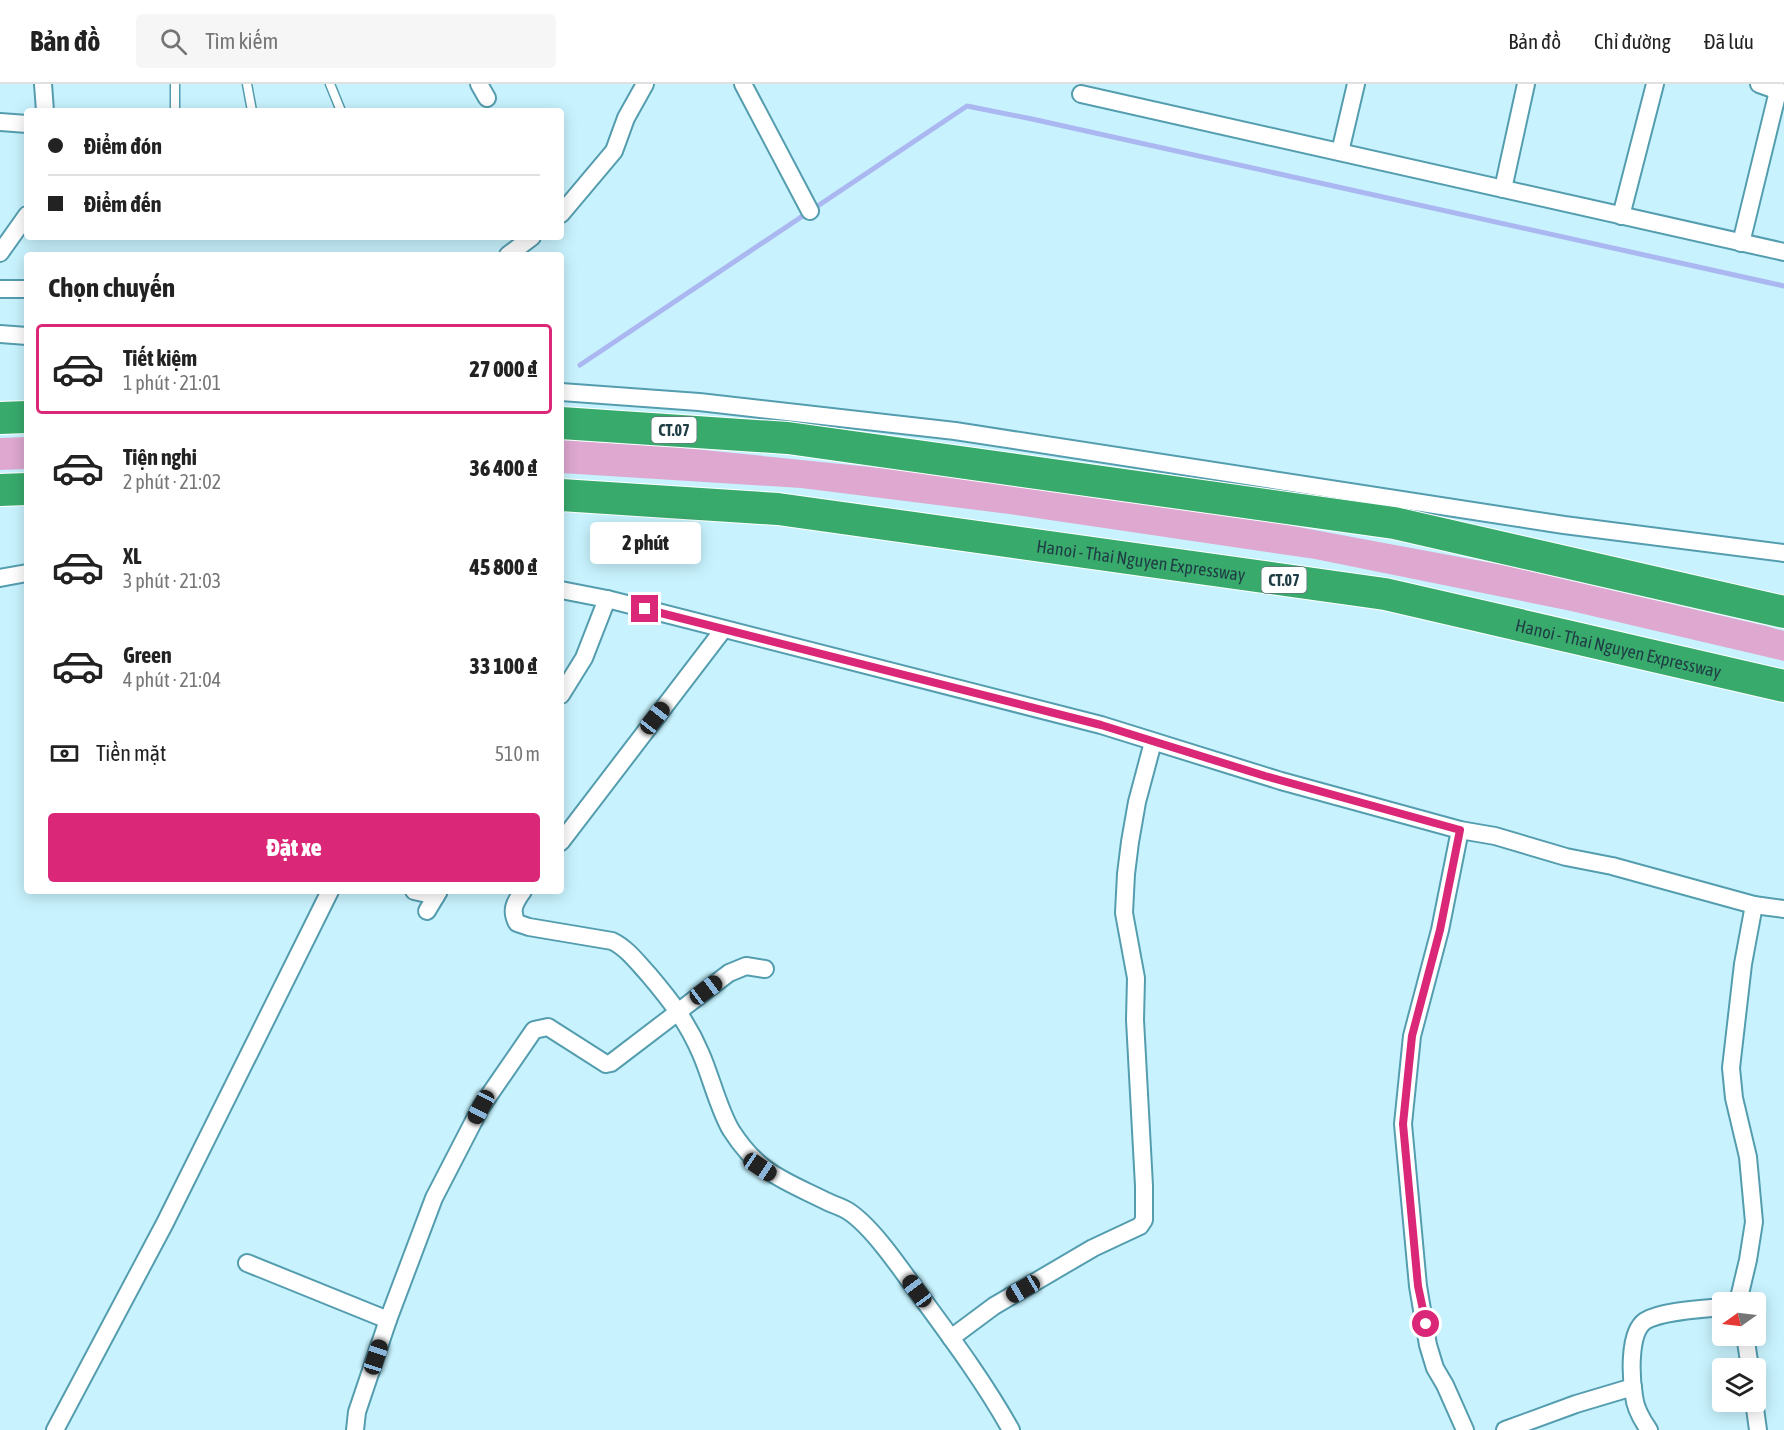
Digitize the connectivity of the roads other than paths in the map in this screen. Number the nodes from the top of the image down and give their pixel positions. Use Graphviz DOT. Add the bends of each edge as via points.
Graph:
graph roads {
  1 [pos="43,84"];
  2 [pos="175,84"];
  3 [pos="247,84"];
  4 [pos="330,84"];
  5 [pos="645,84"];
  6 [pos="742,84"];
  7 [pos="1356,84"];
  8 [pos="1526,84"];
  9 [pos="1654,84"];
  10 [pos="1759,84"];
  11 [pos="1104,91"];
  12 [pos="1781,92"];
  13 [pos="1082,94"];
  14 [pos="45,108"];
  15 [pos="175,108"];
  16 [pos="251,108"];
  17 [pos="340,108"];
  18 [pos="0,122"];
  19 [pos="24,124"];
  20 [pos="1340,152"];
  21 [pos="1503,189"];
  22 [pos="564,210"];
  23 [pos="810,211"];
  24 [pos="1622,216"];
  25 [pos="24,218"];
  26 [pos="528,240"];
  27 [pos="1741,243"];
  28 [pos="512,252"];
  29 [pos="1784,252"];
  30 [pos="0,253"];
  31 [pos="0,289"];
  32 [pos="24,289"];
  33 [pos="0,334"];
  34 [pos="24,336"];
  35 [pos="564,392"];
  36 [pos="24,417"];
  37 [pos="0,418"];
  38 [pos="564,423"];
  39 [pos="24,489"];
  40 [pos="0,490"];
  41 [pos="564,495"];
  42 [pos="1784,553"];
  43 [pos="24,574"];
  44 [pos="0,578"];
  45 [pos="564,591"];
  46 [pos="607,599"];
  47 [pos="1784,612"];
  48 [pos="723,630"];
  49 [pos="1784,686"];
  50 [pos="564,690"];
  51 [pos="1153,742"];
  52 [pos="1460,830"];
  53 [pos="564,838"];
  54 [pos="329,894"];
  55 [pos="437,894"];
  56 [pos="521,894"];
  57 [pos="1754,905"];
  58 [pos="1784,909"];
  59 [pos="427,911"];
  60 [pos="765,969"];
  61 [pos="678,1010"];
  62 [pos="247,1263"];
  63 [pos="1740,1292"];
  64 [pos="1712,1308"];
  65 [pos="388,1320"];
  66 [pos="951,1338"];
  67 [pos="1633,1387"];
  68 [pos="1756,1412"];
  69 [pos="55,1430"];
  70 [pos="355,1430"];
  71 [pos="1011,1430"];
  72 [pos="1465,1430"];
  73 [pos="1505,1430"];
  74 [pos="1649,1430"];
  75 [pos="1758,1430"];
  1 -- 14 [label="street"];
  2 -- 15 [label="lane"];
  3 -- 16 [label="lane"];
  4 -- 17 [label="lane"];
  5 -- 22 [label="street" via="614,151"];
  6 -- 23 [label="street"];
  7 -- 20 [label="street"];
  8 -- 21 [label="street"];
  9 -- 24 [label="street"];
  10 -- 12 [label="street"];
  11 -- 13 [label="street"];
  11 -- 20 [label="street"];
  12 -- 27 [label="street"];
  18 -- 19 [label="street"];
  20 -- 21 [label="street"];
  21 -- 24 [label="street"];
  24 -- 27 [label="street"];
  25 -- 30 [label="street"];
  26 -- 28 [label="street"];
  27 -- 29 [label="street"];
  31 -- 32 [label="street"];
  33 -- 34 [label="street"];
  35 -- 42 [label="street" via="699,402 955,431 1564,525"];
  36 -- 37 [label="highway"];
  38 -- 47 [label="highway, CT.07" via="788,438 1394,523"];
  39 -- 40 [label="highway"];
  41 -- 49 [label="highway, Hanoi - Thai Nguyen Expressway / CT.07" via="778,509 1385,594"];
  43 -- 44 [label="street"];
  45 -- 46 [label="street"];
  46 -- 48 [label="street"];
  46 -- 50 [label="street" via="584,658"];
  48 -- 51 [label="street" via="1101,725"];
  48 -- 53 [label="street"];
  51 -- 52 [label="street"];
  51 -- 66 [label="street" via="1130,842 1124,914 1136,978 1144,1220 1140,1226 1093,1248 994,1306"];
  52 -- 57 [label="street"];
  52 -- 72 [label="street" via="1440,930 1412,1036 1403,1124 1418,1286 1428,1345"];
  54 -- 69 [label="street" via="165,1223"];
  55 -- 59 [label="street"];
  56 -- 61 [label="street" via="513,907 517,923 620,945"];
  57 -- 58 [label="street"];
  57 -- 63 [label="street" via="1741,974 1731,1068 1748,1157 1754,1222"];
  60 -- 61 [label="street" via="746,966 735,970"];
  61 -- 65 [label="street" via="606,1064 548,1027 534,1030 481,1107 434,1198"];
  61 -- 66 [label="street" via="702,1056 730,1128 746,1152 776,1177 849,1211 893,1259"];
  62 -- 65 [label="street"];
  64 -- 67 [label="street" via="1646,1320 1638,1328 1632,1348"];
  65 -- 70 [label="street" via="357,1412"];
  66 -- 71 [label="street"];
  67 -- 73 [label="street"];
  67 -- 74 [label="street" via="1641,1419"];
  68 -- 75 [label="street"];
}
